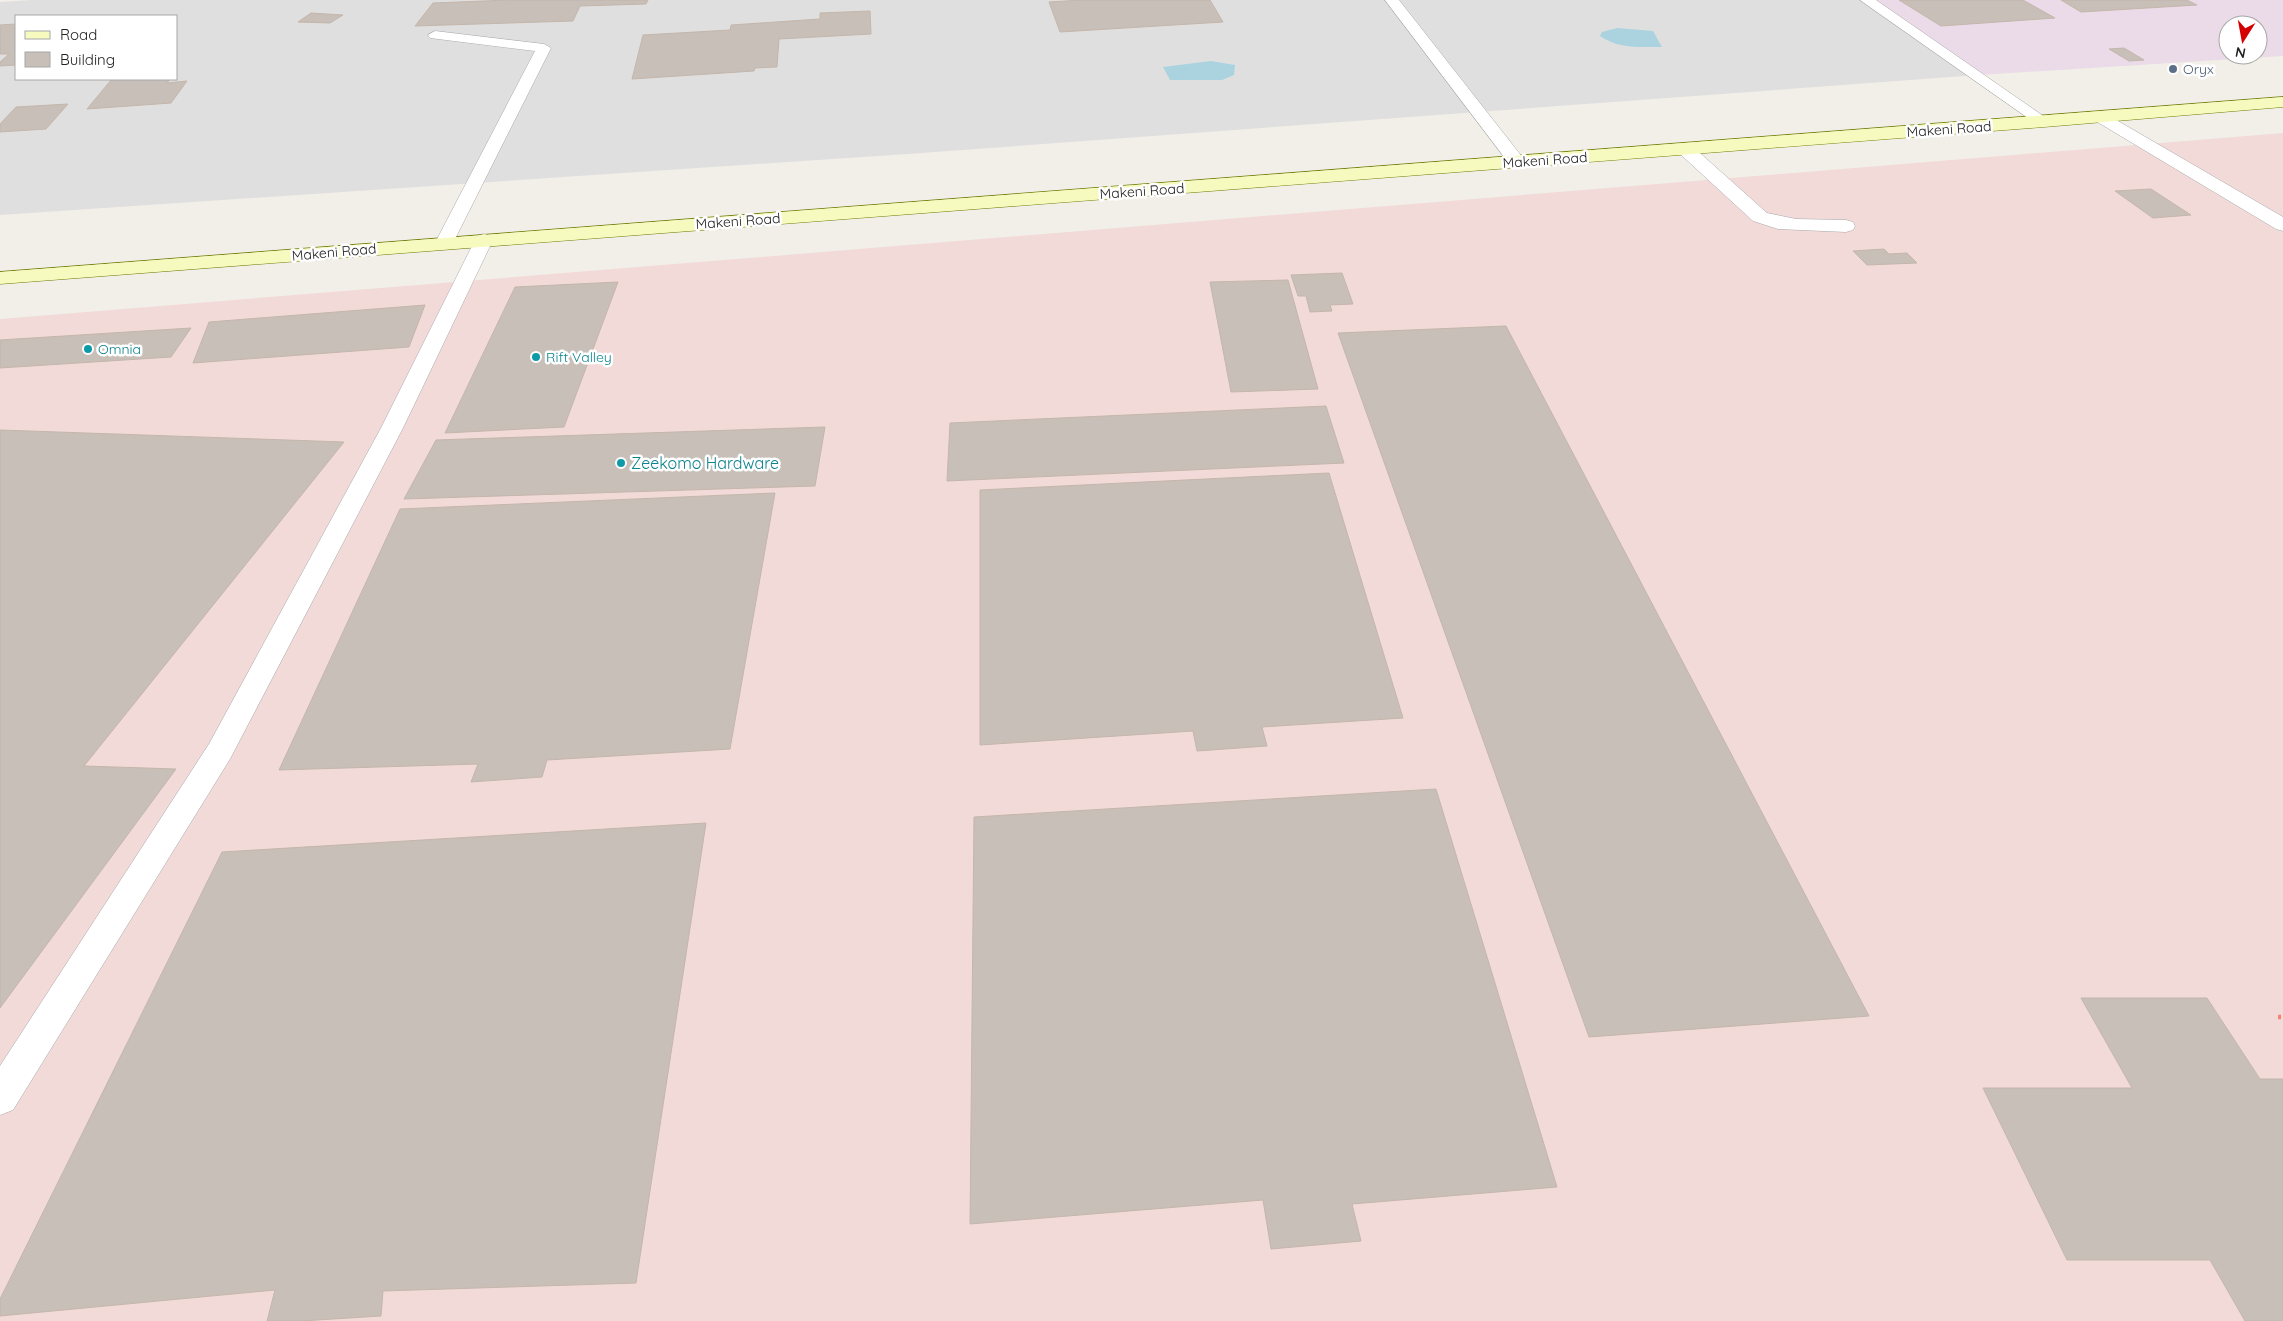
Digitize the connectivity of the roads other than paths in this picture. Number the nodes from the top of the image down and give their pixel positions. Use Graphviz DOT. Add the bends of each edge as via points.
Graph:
graph roads {
  1 [pos="1392,0"];
  2 [pos="1867,0"];
  3 [pos="435,35"];
  4 [pos="2283,102"];
  5 [pos="2100,117"];
  6 [pos="2044,122"];
  7 [pos="1685,149"];
  8 [pos="1517,162"];
  9 [pos="2283,225"];
  10 [pos="1846,226"];
  11 [pos="484,240"];
  12 [pos="444,243"];
  13 [pos="0,278"];
  14 [pos="0,1098"];
  1 -- 8 [label="street"];
  2 -- 6 [label="street"];
  3 -- 12 [label="street" via="544,48"];
  4 -- 5 [label="main road, Makeni Road"];
  5 -- 6 [label="main road, Makeni Road"];
  5 -- 9 [label="street"];
  6 -- 7 [label="main road, Makeni Road"];
  7 -- 8 [label="main road, Makeni Road"];
  7 -- 10 [label="street" via="1760,217 1796,225"];
  8 -- 11 [label="main road, Makeni Road"];
  11 -- 12 [label="main road, Makeni Road"];
  11 -- 14 [label="street" via="392,428 220,751"];
  12 -- 13 [label="main road, Makeni Road"];
}
